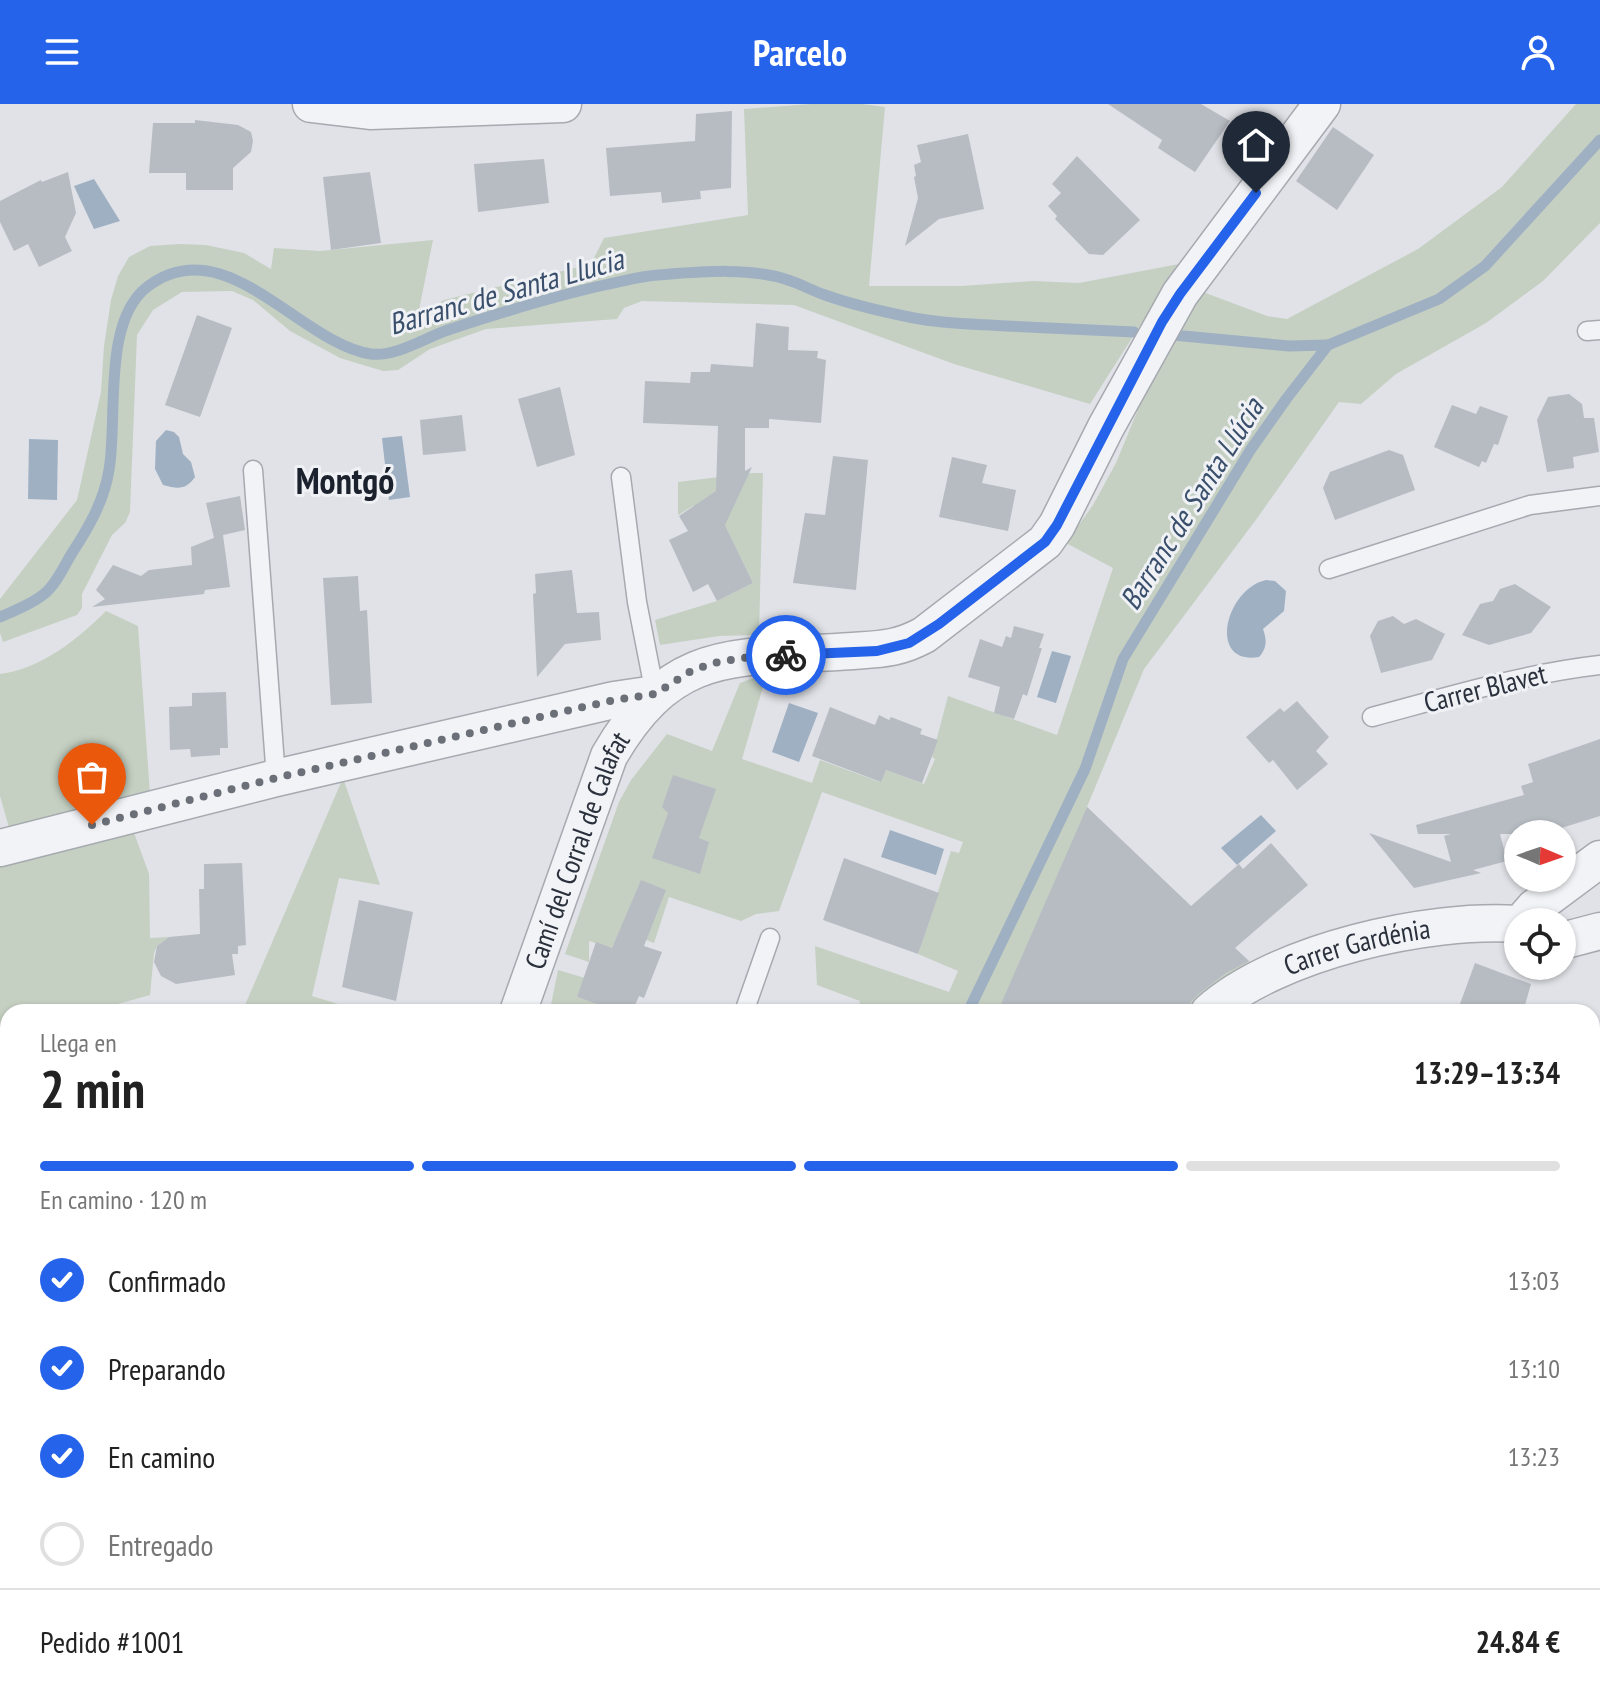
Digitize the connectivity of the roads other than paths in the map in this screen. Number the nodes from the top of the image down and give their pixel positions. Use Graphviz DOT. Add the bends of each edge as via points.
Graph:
graph roads {
  1 [pos="311,104"];
  2 [pos="563,104"];
  3 [pos="1322,104"];
  4 [pos="253,470"];
  5 [pos="621,477"];
  6 [pos="1600,496"];
  7 [pos="1329,569"];
  8 [pos="1600,665"];
  9 [pos="655,694"];
  10 [pos="1372,717"];
  11 [pos="276,778"];
  12 [pos="0,848"];
  13 [pos="1600,859"];
  14 [pos="1534,908"];
  15 [pos="1504,923"];
  16 [pos="1600,931"];
  17 [pos="1576,937"];
  18 [pos="770,938"];
  19 [pos="521,1004"];
  20 [pos="747,1004"];
  21 [pos="1218,1004"];
  1 -- 2 [label="street" via="370,111"];
  3 -- 9 [label="street, Camí del Corral de Calafat" via="1168,313 1045,542 909,643 877,651 714,663"];
  4 -- 11 [label="lane"];
  5 -- 9 [label="lane"];
  6 -- 7 [label="lane" via="1530,505"];
  8 -- 10 [label="lane, Carrer Blavet" via="1515,680"];
  9 -- 11 [label="street"];
  9 -- 19 [label="street, Camí del Corral de Calafat" via="626,726 609,756"];
  11 -- 12 [label="street"];
  13 -- 14 [label="street"];
  15 -- 21 [label="street, Carrer Gardénia" via="1450,925 1327,952 1257,979"];
  16 -- 17 [label="street"];
  18 -- 20 [label="lane"];
}
